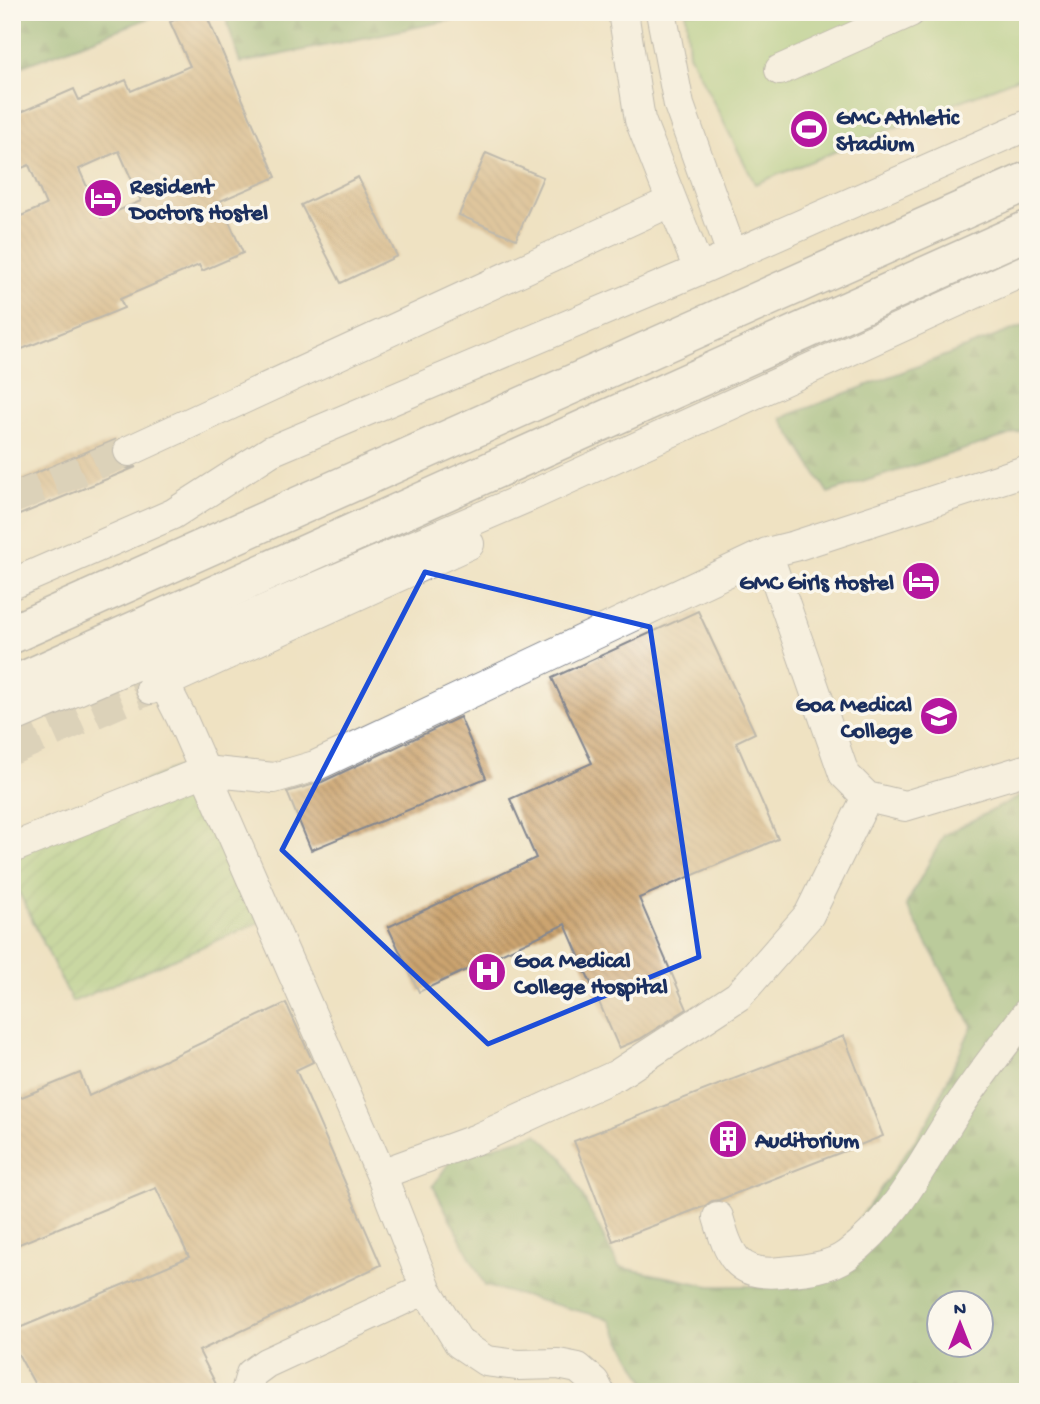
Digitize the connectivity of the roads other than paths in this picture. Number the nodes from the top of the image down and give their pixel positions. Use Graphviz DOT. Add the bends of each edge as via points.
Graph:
graph roads {
  1 [pos="622,12"];
  2 [pos="661,12"];
  3 [pos="909,12"];
  4 [pos="780,70"];
  5 [pos="1028,125"];
  6 [pos="1028,181"];
  7 [pos="670,202"];
  8 [pos="1028,230"];
  9 [pos="732,254"];
  10 [pos="1028,269"];
  11 [pos="699,270"];
  12 [pos="129,451"];
  13 [pos="1028,470"];
  14 [pos="767,553"];
  15 [pos="12,584"];
  16 [pos="12,634"];
  17 [pos="156,676"];
  18 [pos="12,687"];
  19 [pos="12,718"];
  20 [pos="1028,769"];
  21 [pos="205,771"];
  22 [pos="867,797"];
  23 [pos="12,848"];
  24 [pos="1028,1012"];
  25 [pos="381,1174"];
  26 [pos="718,1217"];
  27 [pos="426,1289"];
  28 [pos="246,1392"];
  29 [pos="599,1392"];
  1 -- 7 [label="street" via="640,120"];
  2 -- 9 [label="street" via="679,105"];
  3 -- 4 [label="street"];
  5 -- 9 [label="street"];
  6 -- 16 [label="highway"];
  7 -- 11 [label="street"];
  7 -- 12 [label="street"];
  8 -- 18 [label="highway"];
  9 -- 11 [label="street"];
  10 -- 17 [label="street" via="598,464 559,502"];
  11 -- 15 [label="street" via="271,451 173,514"];
  13 -- 14 [label="street"];
  14 -- 21 [label="street" via="315,766 274,778"];
  14 -- 22 [label="street" via="844,774"];
  17 -- 19 [label="street"];
  17 -- 21 [label="street"];
  20 -- 22 [label="street" via="905,806"];
  21 -- 23 [label="street"];
  21 -- 25 [label="street"];
  22 -- 25 [label="street" via="809,915 738,996 617,1075 477,1139"];
  24 -- 26 [label="street" via="884,1222 846,1257 810,1269 767,1274 741,1266 728,1252"];
  25 -- 27 [label="street"];
  27 -- 28 [label="street" via="266,1363 251,1374"];
  27 -- 29 [label="street" via="459,1343 486,1361 578,1368"];
}
